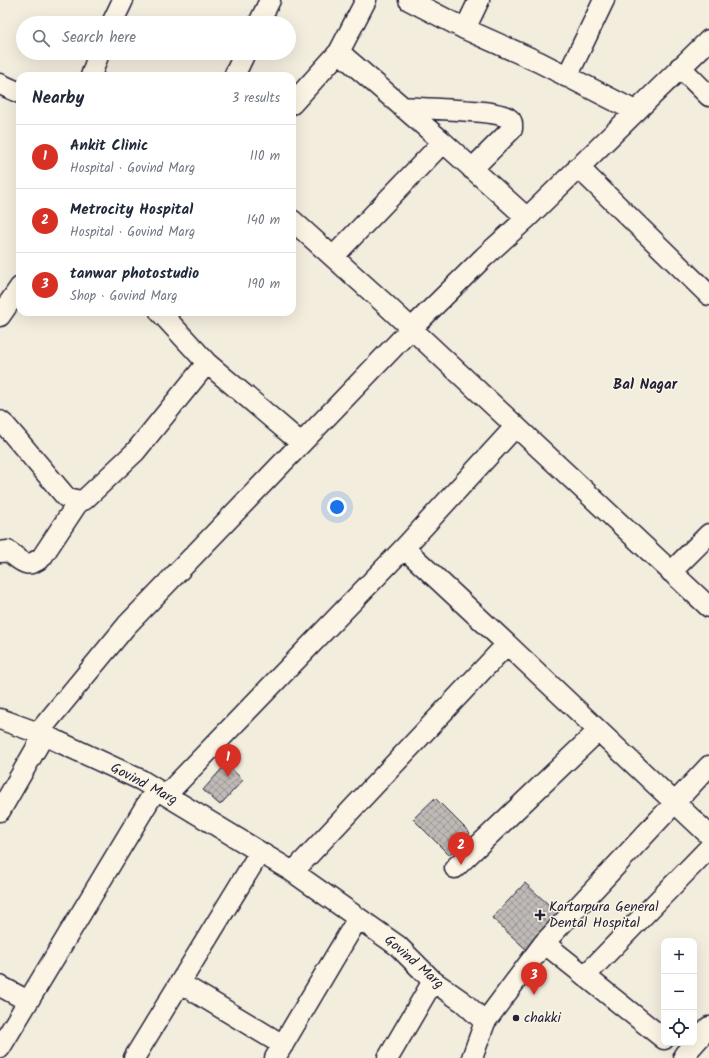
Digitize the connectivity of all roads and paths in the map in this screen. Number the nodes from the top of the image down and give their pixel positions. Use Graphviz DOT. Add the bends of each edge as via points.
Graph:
graph roads {
  1 [pos="123,0"];
  2 [pos="270,0"];
  3 [pos="366,0"];
  4 [pos="409,0"];
  5 [pos="479,0"];
  6 [pos="604,0"];
  7 [pos="115,16"];
  8 [pos="262,16"];
  9 [pos="465,28"];
  10 [pos="709,40"];
  11 [pos="339,52"];
  12 [pos="97,60"];
  13 [pos="242,60"];
  14 [pos="680,67"];
  15 [pos="92,72"];
  16 [pos="236,72"];
  17 [pos="567,77"];
  18 [pos="709,96"];
  19 [pos="296,100"];
  20 [pos="402,107"];
  21 [pos="635,111"];
  22 [pos="443,142"];
  23 [pos="578,167"];
  24 [pos="472,170"];
  25 [pos="527,218"];
  26 [pos="296,224"];
  27 [pos="333,257"];
  28 [pos="16,293"];
  29 [pos="709,295"];
  30 [pos="0,316"];
  31 [pos="164,316"];
  32 [pos="411,329"];
  33 [pos="207,363"];
  34 [pos="0,421"];
  35 [pos="515,427"];
  36 [pos="301,443"];
  37 [pos="79,501"];
  38 [pos="709,534"];
  39 [pos="404,548"];
  40 [pos="0,552"];
  41 [pos="672,572"];
  42 [pos="709,607"];
  43 [pos="507,644"];
  44 [pos="0,719"];
  45 [pos="598,731"];
  46 [pos="41,734"];
  47 [pos="709,766"];
  48 [pos="161,792"];
  49 [pos="674,803"];
  50 [pos="0,811"];
  51 [pos="709,835"];
  52 [pos="709,848"];
  53 [pos="260,852"];
  54 [pos="455,868"];
  55 [pos="293,872"];
  56 [pos="358,918"];
  57 [pos="544,943"];
  58 [pos="586,976"];
  59 [pos="433,981"];
  60 [pos="180,983"];
  61 [pos="0,986"];
  62 [pos="28,1001"];
  63 [pos="485,1022"];
  64 [pos="709,1027"];
  65 [pos="661,1037"];
  66 [pos="0,1048"];
  67 [pos="279,1052"];
  68 [pos="680,1052"];
  69 [pos="134,1058"];
  70 [pos="388,1058"];
  71 [pos="472,1058"];
  1 -- 7 [label="street"];
  2 -- 8 [label="street"];
  3 -- 11 [label="street"];
  4 -- 9 [label="street"];
  5 -- 9 [label="street"];
  6 -- 17 [label="street"];
  9 -- 17 [label="street"];
  10 -- 14 [label="street"];
  11 -- 19 [label="street"];
  11 -- 20 [label="street"];
  12 -- 15 [label="street"];
  13 -- 16 [label="street"];
  14 -- 18 [label="street"];
  14 -- 21 [label="street"];
  17 -- 21 [label="street"];
  20 -- 22 [label="street"];
  20 -- 24 [label="street" via="485,112 510,119 512,129"];
  21 -- 23 [label="street"];
  22 -- 24 [label="street"];
  22 -- 27 [label="street"];
  23 -- 25 [label="street"];
  23 -- 29 [label="street"];
  24 -- 25 [label="street"];
  25 -- 32 [label="street"];
  26 -- 27 [label="street"];
  27 -- 32 [label="street"];
  28 -- 30 [label="street"];
  31 -- 33 [label="street"];
  32 -- 35 [label="street"];
  32 -- 36 [label="street"];
  33 -- 36 [label="street"];
  33 -- 37 [label="street" via="135,452 84,500"];
  34 -- 37 [label="street" via="66,497"];
  35 -- 39 [label="street"];
  35 -- 41 [label="street"];
  36 -- 46 [label="street" via="127,626"];
  37 -- 40 [label="street" via="42,557 34,564 26,564 8,551"];
  38 -- 41 [label="street"];
  39 -- 43 [label="street"];
  39 -- 48 [label="street"];
  41 -- 42 [label="street"];
  43 -- 45 [label="street"];
  43 -- 55 [label="street"];
  44 -- 46 [label="street, Govind Marg"];
  45 -- 49 [label="street"];
  45 -- 54 [label="street"];
  46 -- 48 [label="street, Govind Marg" via="141,780"];
  46 -- 50 [label="street"];
  47 -- 49 [label="street"];
  48 -- 53 [label="street, Govind Marg"];
  48 -- 62 [label="street"];
  49 -- 51 [label="street"];
  49 -- 57 [label="street"];
  52 -- 58 [label="street"];
  53 -- 55 [label="street, Govind Marg"];
  53 -- 60 [label="street"];
  55 -- 56 [label="street, Govind Marg"];
  56 -- 59 [label="street, Govind Marg" via="398,946"];
  56 -- 67 [label="street"];
  57 -- 58 [label="street"];
  57 -- 63 [label="street"];
  58 -- 65 [label="street"];
  59 -- 63 [label="street, Govind Marg" via="463,1002"];
  59 -- 70 [label="street"];
  60 -- 67 [label="street"];
  60 -- 69 [label="street"];
  61 -- 62 [label="street"];
  62 -- 66 [label="street"];
  63 -- 71 [label="street"];
  64 -- 68 [label="street"];
}
